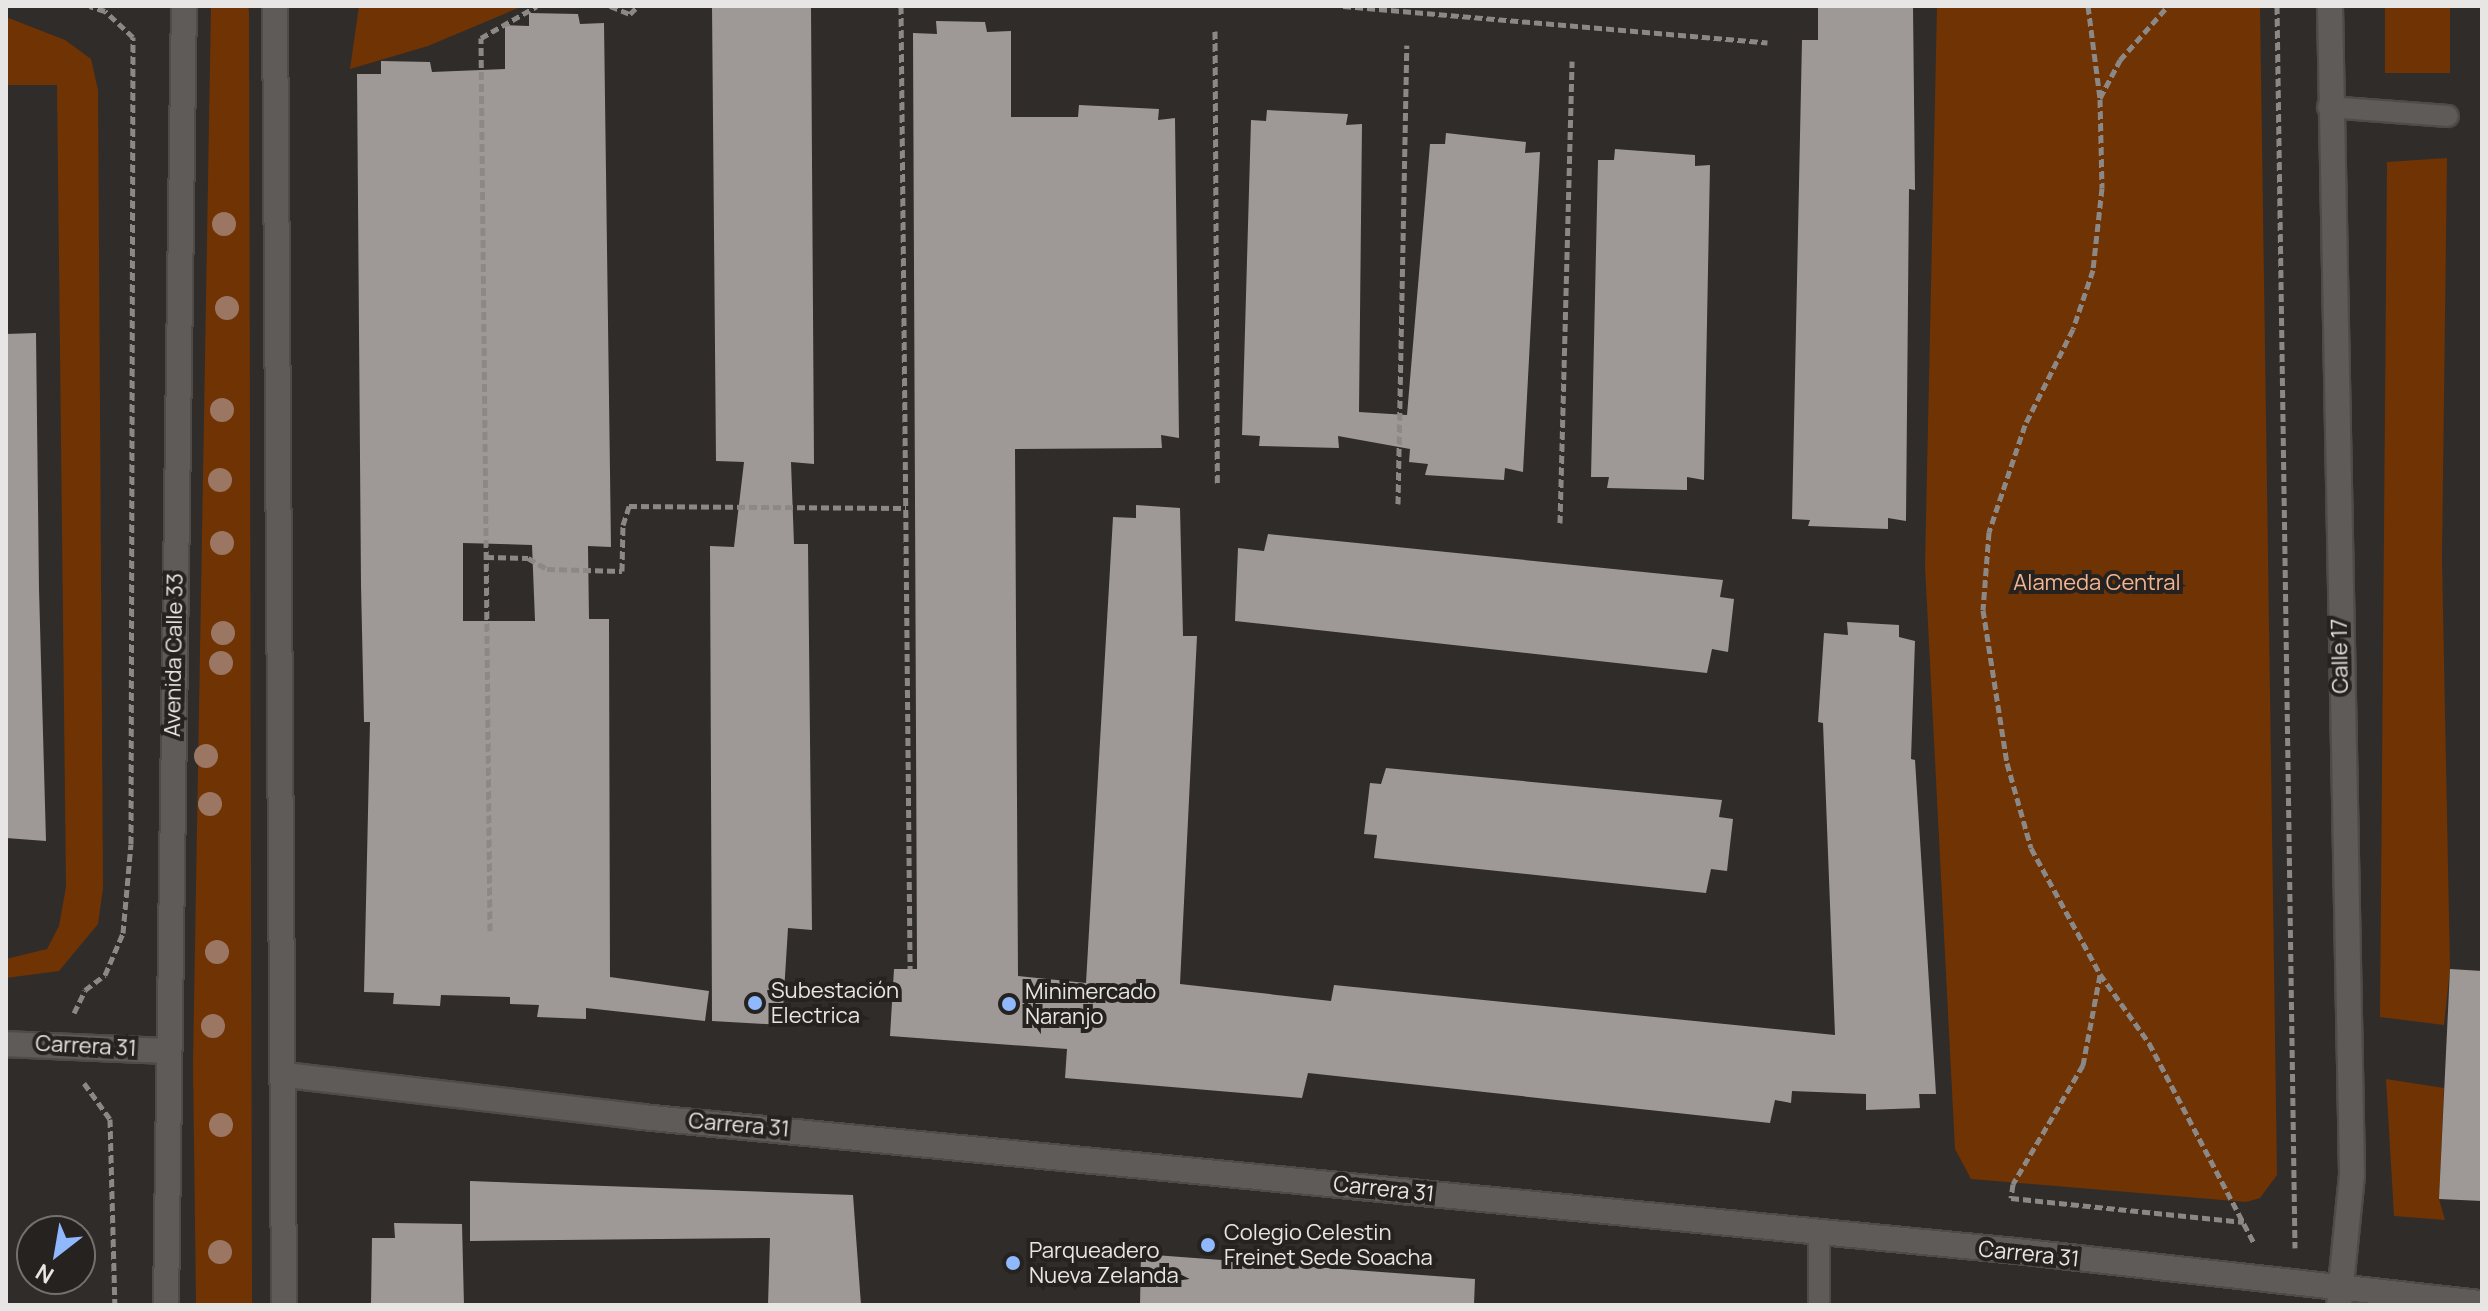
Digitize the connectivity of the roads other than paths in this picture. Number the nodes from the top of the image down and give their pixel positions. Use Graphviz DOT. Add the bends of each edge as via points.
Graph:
graph roads {
  1 [pos="184,6"];
  2 [pos="275,6"];
  3 [pos="2330,6"];
  4 [pos="2328,107"];
  5 [pos="2448,116"];
  6 [pos="6,1044"];
  7 [pos="167,1051"];
  8 [pos="286,1075"];
  9 [pos="1819,1233"];
  10 [pos="2339,1296"];
  11 [pos="2482,1303"];
  12 [pos="166,1305"];
  13 [pos="284,1305"];
  14 [pos="1819,1305"];
  1 -- 7 [label="street, Avenida Calle 33"];
  2 -- 8 [label="street"];
  3 -- 4 [label="street, Calle 17"];
  4 -- 5 [label="lane"];
  4 -- 10 [label="street, Calle 17" via="2352,1175"];
  6 -- 7 [label="street, Carrera 31"];
  7 -- 12 [label="street, Avenida Calle 33"];
  8 -- 9 [label="street, Carrera 31" via="642,1117"];
  8 -- 13 [label="street"];
  9 -- 10 [label="street, Carrera 31" via="2284,1283"];
  9 -- 14 [label="lane"];
  10 -- 11 [label="street, Carrera 31"];
}
